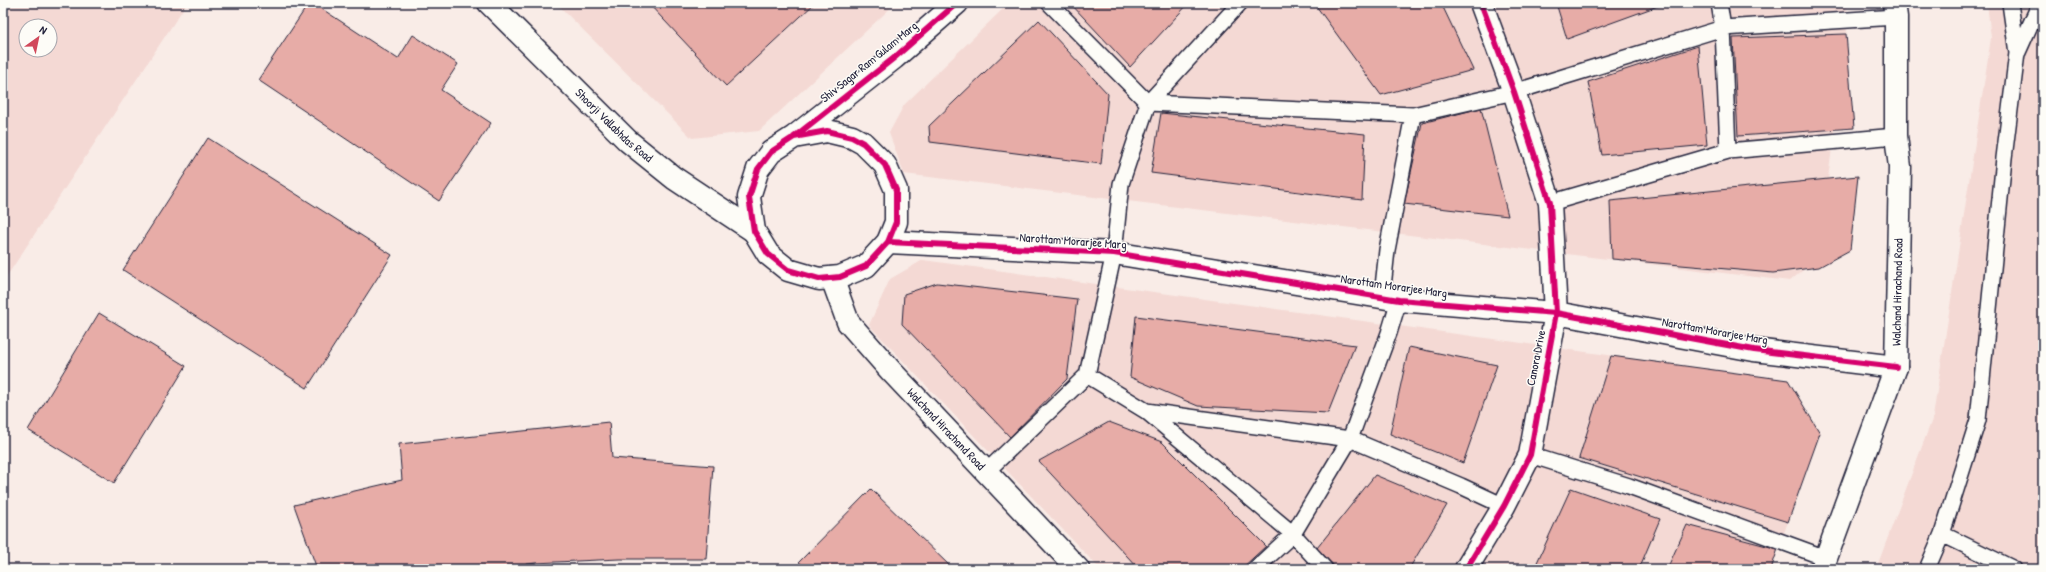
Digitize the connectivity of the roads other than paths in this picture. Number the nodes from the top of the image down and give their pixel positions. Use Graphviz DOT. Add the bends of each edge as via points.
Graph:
graph roads {
  1 [pos="489,3"];
  2 [pos="957,3"];
  3 [pos="1049,3"];
  4 [pos="1240,3"];
  5 [pos="1481,3"];
  6 [pos="1719,3"];
  7 [pos="2010,3"];
  8 [pos="2040,3"];
  9 [pos="1895,10"];
  10 [pos="1723,28"];
  11 [pos="2017,53"];
  12 [pos="1514,92"];
  13 [pos="1148,103"];
  14 [pos="1413,115"];
  15 [pos="1896,136"];
  16 [pos="794,137"];
  17 [pos="1728,151"];
  18 [pos="1550,202"];
  19 [pos="754,231"];
  20 [pos="888,242"];
  21 [pos="1114,253"];
  22 [pos="832,278"];
  23 [pos="1390,298"];
  24 [pos="1556,314"];
  25 [pos="1896,367"];
  26 [pos="1086,375"];
  27 [pos="1146,411"];
  28 [pos="1350,439"];
  29 [pos="1530,455"];
  30 [pos="986,472"];
  31 [pos="1504,506"];
  32 [pos="1293,534"];
  33 [pos="1942,534"];
  34 [pos="1824,563"];
  35 [pos="1078,569"];
  36 [pos="1255,569"];
  37 [pos="1326,569"];
  38 [pos="1466,569"];
  39 [pos="1927,569"];
  40 [pos="2014,569"];
  1 -- 19 [label="street, Shoorji Vallabhdas Road" via="628,141 674,178"];
  2 -- 16 [label="street, Shiv Sagar Ram Gulam Marg" via="894,58"];
  3 -- 13 [label="lane"];
  4 -- 13 [label="lane"];
  5 -- 12 [label="street, Canora Drive"];
  6 -- 10 [label="lane"];
  7 -- 11 [label="lane"];
  8 -- 11 [label="lane"];
  9 -- 10 [label="lane"];
  9 -- 15 [label="street, Walchand Hirachand Road"];
  10 -- 12 [label="lane"];
  10 -- 17 [label="lane"];
  11 -- 33 [label="lane" via="1978,420"];
  12 -- 14 [label="lane"];
  12 -- 18 [label="street, Canora Drive"];
  13 -- 14 [label="lane"];
  13 -- 21 [label="lane" via="1121,184"];
  14 -- 23 [label="lane" via="1387,250"];
  15 -- 17 [label="lane"];
  15 -- 25 [label="street, Walchand Hirachand Road" via="1900,167"];
  16 -- 19 [label="street, Shiv Sagar Ram Gulam Marg" via="771,152 758,169 749,197"];
  16 -- 20 [label="street" via="827,131 852,137 863,143 886,164 896,190 896,222"];
  17 -- 18 [label="lane"];
  18 -- 24 [label="street, Canora Drive"];
  19 -- 22 [label="street" via="768,254 788,270 819,279"];
  20 -- 21 [label="street, Narottam Morarjee Marg"];
  20 -- 22 [label="street" via="866,266"];
  21 -- 23 [label="street, Narottam Morarjee Marg"];
  21 -- 26 [label="lane"];
  22 -- 30 [label="street, Walchand Hirachand Road" via="848,322"];
  23 -- 24 [label="street, Narottam Morarjee Marg"];
  23 -- 28 [label="lane" via="1389,333"];
  24 -- 25 [label="street, Narottam Morarjee Marg" via="1754,350"];
  24 -- 29 [label="street, Canora Drive"];
  25 -- 34 [label="street, Walchand Hirachand Road"];
  26 -- 27 [label="lane"];
  26 -- 30 [label="lane"];
  27 -- 28 [label="lane"];
  27 -- 32 [label="lane"];
  28 -- 31 [label="lane"];
  28 -- 32 [label="lane"];
  29 -- 31 [label="street, Canora Drive"];
  29 -- 34 [label="lane" via="1629,486"];
  30 -- 35 [label="street, Walchand Hirachand Road"];
  31 -- 38 [label="street, Canora Drive"];
  32 -- 36 [label="lane"];
  32 -- 37 [label="lane"];
  33 -- 39 [label="lane"];
  33 -- 40 [label="lane"];
}
